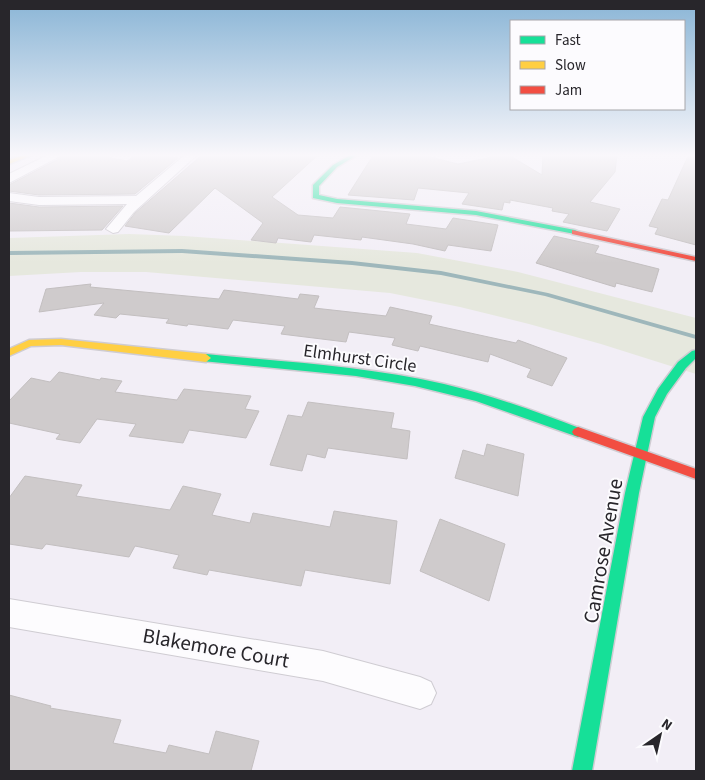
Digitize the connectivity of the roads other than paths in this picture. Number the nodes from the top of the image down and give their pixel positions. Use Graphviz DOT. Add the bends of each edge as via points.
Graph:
graph roads {
  1 [pos="149,190"];
  2 [pos="315,190"];
  3 [pos="9,197"];
  4 [pos="138,200"];
  5 [pos="113,229"];
  6 [pos="696,260"];
  7 [pos="9,352"];
  8 [pos="696,353"];
  9 [pos="640,454"];
  10 [pos="696,474"];
  11 [pos="9,613"];
  12 [pos="420,692"];
  13 [pos="582,771"];
  1 -- 4 [label="street"];
  2 -- 6 [label="street" via="316,196 337,201 485,215"];
  3 -- 4 [label="street" via="39,201"];
  4 -- 5 [label="street"];
  7 -- 9 [label="street, Elmhurst Circle" via="29,343 61,342 384,377 444,388"];
  8 -- 9 [label="street, Camrose Avenue" via="682,365 662,392 649,417"];
  9 -- 10 [label="street, Elmhurst Circle"];
  9 -- 13 [label="street, Camrose Avenue"];
  11 -- 12 [label="street, Blakemore Court" via="323,666"];
}
